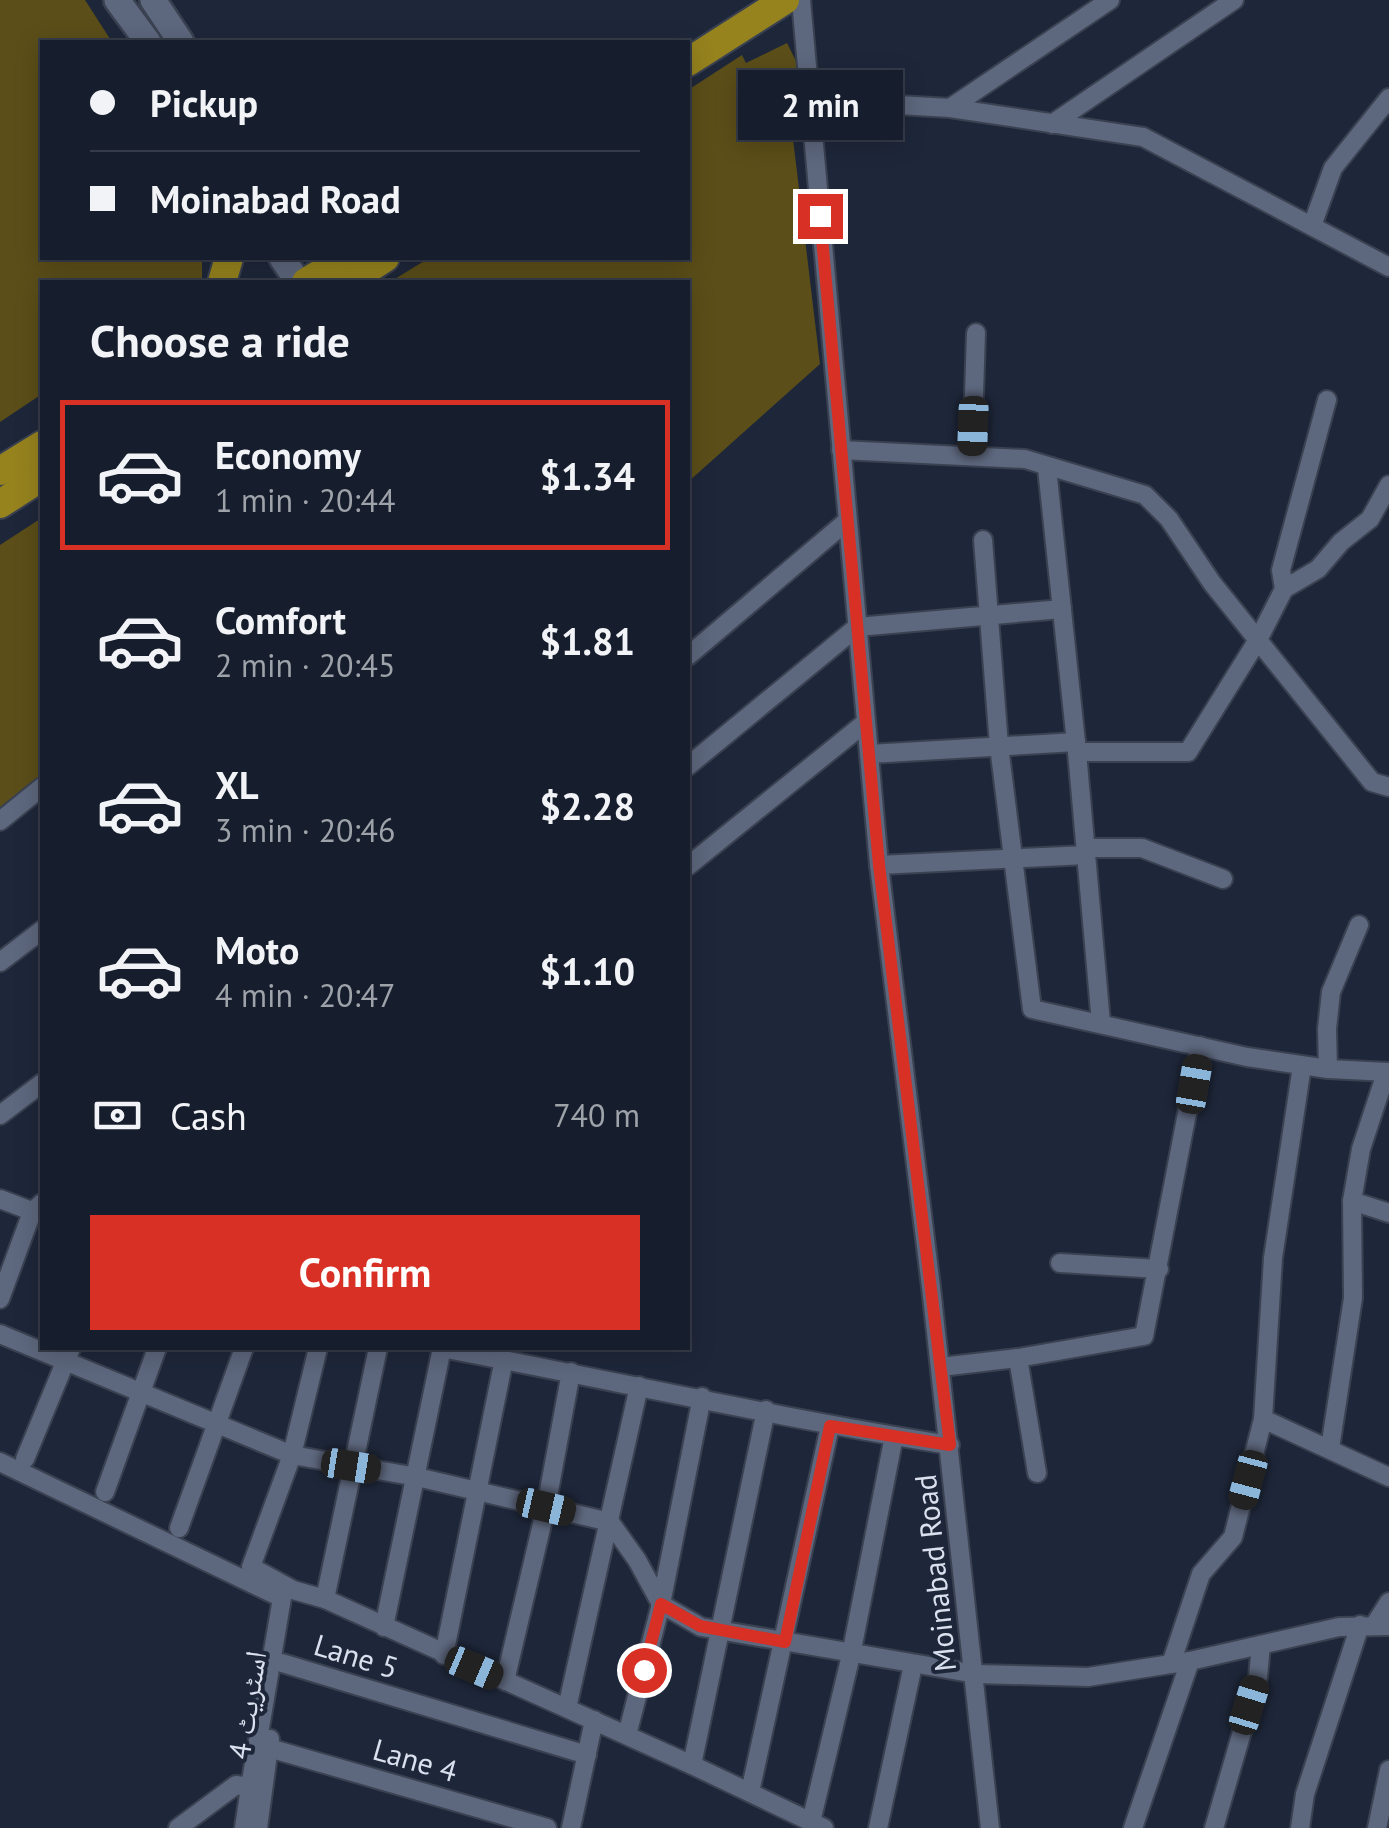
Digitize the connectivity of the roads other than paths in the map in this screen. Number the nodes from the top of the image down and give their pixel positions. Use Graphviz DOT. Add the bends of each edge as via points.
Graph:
graph roads {
  1 [pos="117,0"];
  2 [pos="153,0"];
  3 [pos="754,0"];
  4 [pos="786,0"];
  5 [pos="801,0"];
  6 [pos="1110,0"];
  7 [pos="1234,0"];
  8 [pos="147,40"];
  9 [pos="181,40"];
  10 [pos="690,42"];
  11 [pos="690,61"];
  12 [pos="1389,98"];
  13 [pos="810,100"];
  14 [pos="950,108"];
  15 [pos="1052,124"];
  16 [pos="1312,226"];
  17 [pos="376,260"];
  18 [pos="1389,267"];
  19 [pos="329,270"];
  20 [pos="976,333"];
  21 [pos="1328,400"];
  22 [pos="40,446"];
  23 [pos="841,450"];
  24 [pos="972,456"];
  25 [pos="1047,468"];
  26 [pos="0,471"];
  27 [pos="40,479"];
  28 [pos="1389,485"];
  29 [pos="0,504"];
  30 [pos="847,522"];
  31 [pos="983,540"];
  32 [pos="1284,589"];
  33 [pos="1062,609"];
  34 [pos="989,616"];
  35 [pos="857,627"];
  36 [pos="1259,638"];
  37 [pos="690,654"];
  38 [pos="866,722"];
  39 [pos="999,746"];
  40 [pos="1077,747"];
  41 [pos="869,754"];
  42 [pos="690,764"];
  43 [pos="40,788"];
  44 [pos="1389,788"];
  45 [pos="0,821"];
  46 [pos="1086,851"];
  47 [pos="1013,860"];
  48 [pos="690,864"];
  49 [pos="879,865"];
  50 [pos="1223,879"];
  51 [pos="1359,924"];
  52 [pos="40,932"];
  53 [pos="0,962"];
  54 [pos="1101,1023"];
  55 [pos="1200,1046"];
  56 [pos="1302,1066"];
  57 [pos="1328,1069"];
  58 [pos="1388,1072"];
  59 [pos="40,1085"];
  60 [pos="0,1115"];
  61 [pos="0,1199"];
  62 [pos="1352,1201"];
  63 [pos="39,1210"];
  64 [pos="1389,1213"];
  65 [pos="1060,1263"];
  66 [pos="1159,1269"];
  67 [pos="0,1299"];
  68 [pos="0,1334"];
  69 [pos="40,1346"];
  70 [pos="156,1350"];
  71 [pos="243,1350"];
  72 [pos="318,1350"];
  73 [pos="378,1350"];
  74 [pos="442,1350"];
  75 [pos="453,1350"];
  76 [pos="69,1354"];
  77 [pos="1018,1358"];
  78 [pos="504,1359"];
  79 [pos="941,1367"];
  80 [pos="571,1372"];
  81 [pos="639,1386"];
  82 [pos="140,1391"];
  83 [pos="702,1398"];
  84 [pos="766,1410"];
  85 [pos="1263,1419"];
  86 [pos="214,1422"];
  87 [pos="830,1426"];
  88 [pos="894,1436"];
  89 [pos="950,1445"];
  90 [pos="1330,1448"];
  91 [pos="292,1455"];
  92 [pos="25,1458"];
  93 [pos="0,1462"];
  94 [pos="351,1466"];
  95 [pos="1038,1472"];
  96 [pos="416,1477"];
  97 [pos="1389,1477"];
  98 [pos="478,1491"];
  99 [pos="106,1492"];
  100 [pos="546,1507"];
  101 [pos="610,1522"];
  102 [pos="179,1528"];
  103 [pos="294,1590"];
  104 [pos="325,1599"];
  105 [pos="1389,1602"];
  106 [pos="661,1604"];
  107 [pos="1375,1625"];
  108 [pos="384,1627"];
  109 [pos="722,1630"];
  110 [pos="785,1642"];
  111 [pos="1260,1645"];
  112 [pos="444,1655"];
  113 [pos="851,1655"];
  114 [pos="282,1663"];
  115 [pos="1180,1663"];
  116 [pos="913,1664"];
  117 [pos="976,1674"];
  118 [pos="506,1681"];
  119 [pos="567,1708"];
  120 [pos="594,1720"];
  121 [pos="627,1735"];
  122 [pos="269,1748"];
  123 [pos="587,1754"];
  124 [pos="692,1764"];
  125 [pos="1389,1770"];
  126 [pos="250,1787"];
  127 [pos="750,1792"];
  128 [pos="817,1825"];
  129 [pos="178,1828"];
  130 [pos="244,1828"];
  131 [pos="258,1828"];
  132 [pos="547,1828"];
  133 [pos="571,1828"];
  134 [pos="878,1828"];
  135 [pos="990,1828"];
  136 [pos="1134,1828"];
  137 [pos="1214,1828"];
  138 [pos="1300,1828"];
  139 [pos="1377,1828"];
  1 -- 8 [label="main road"];
  2 -- 9 [label="main road"];
  3 -- 10 [label="highway"];
  4 -- 11 [label="highway"];
  5 -- 13 [label="street, Moinabad Road"];
  6 -- 14 [label="street"];
  7 -- 15 [label="street"];
  12 -- 16 [label="street" via="1333,168"];
  13 -- 14 [label="street"];
  13 -- 23 [label="street, Moinabad Road"];
  14 -- 15 [label="street"];
  15 -- 16 [label="street" via="1143,138"];
  16 -- 18 [label="street"];
  17 -- 19 [label="highway"];
  20 -- 24 [label="street"];
  21 -- 32 [label="street" via="1281,570"];
  22 -- 26 [label="highway"];
  23 -- 24 [label="street"];
  23 -- 30 [label="street, Moinabad Road"];
  24 -- 25 [label="street" via="1026,459"];
  25 -- 33 [label="street"];
  25 -- 36 [label="street" via="1144,495 1170,519"];
  27 -- 29 [label="highway"];
  28 -- 32 [label="street" via="1370,519 1318,569"];
  30 -- 35 [label="street, Moinabad Road"];
  30 -- 37 [label="street"];
  31 -- 34 [label="street"];
  32 -- 36 [label="street"];
  33 -- 34 [label="street"];
  33 -- 40 [label="street"];
  34 -- 35 [label="street"];
  34 -- 39 [label="street"];
  35 -- 38 [label="street, Moinabad Road"];
  35 -- 42 [label="street"];
  36 -- 40 [label="street" via="1188,752"];
  36 -- 44 [label="street" via="1372,782"];
  38 -- 41 [label="street, Moinabad Road"];
  38 -- 48 [label="street"];
  39 -- 40 [label="street"];
  39 -- 41 [label="street"];
  39 -- 47 [label="street"];
  40 -- 46 [label="street"];
  41 -- 49 [label="street, Moinabad Road"];
  43 -- 45 [label="street"];
  46 -- 47 [label="street"];
  46 -- 50 [label="street" via="1142,848"];
  46 -- 54 [label="street"];
  47 -- 49 [label="street"];
  47 -- 54 [label="street" via="1032,1009"];
  49 -- 79 [label="street, Moinabad Road"];
  51 -- 57 [label="street" via="1331,992"];
  52 -- 53 [label="street"];
  54 -- 55 [label="street"];
  55 -- 56 [label="street"];
  55 -- 66 [label="street"];
  56 -- 57 [label="street"];
  56 -- 85 [label="street" via="1273,1258"];
  57 -- 58 [label="street"];
  58 -- 62 [label="street" via="1360,1149"];
  59 -- 60 [label="street"];
  61 -- 63 [label="street"];
  62 -- 64 [label="street"];
  62 -- 90 [label="street" via="1353,1298"];
  63 -- 67 [label="street"];
  65 -- 66 [label="street"];
  66 -- 77 [label="street" via="1140,1340"];
  68 -- 69 [label="street"];
  70 -- 82 [label="street"];
  71 -- 86 [label="street"];
  72 -- 91 [label="street"];
  73 -- 94 [label="street"];
  74 -- 96 [label="street"];
  75 -- 78 [label="street"];
  76 -- 82 [label="street"];
  76 -- 92 [label="street"];
  77 -- 79 [label="street"];
  77 -- 95 [label="street"];
  78 -- 80 [label="street"];
  78 -- 98 [label="street"];
  79 -- 89 [label="street, Moinabad Road"];
  80 -- 81 [label="street"];
  80 -- 100 [label="street"];
  81 -- 83 [label="street"];
  81 -- 101 [label="street"];
  82 -- 86 [label="street"];
  82 -- 99 [label="street"];
  83 -- 84 [label="street"];
  83 -- 106 [label="street"];
  84 -- 87 [label="street"];
  84 -- 109 [label="street"];
  85 -- 90 [label="street"];
  85 -- 115 [label="street" via="1233,1536 1201,1574"];
  86 -- 91 [label="street"];
  86 -- 102 [label="street"];
  87 -- 88 [label="street"];
  87 -- 110 [label="street"];
  88 -- 89 [label="street"];
  88 -- 113 [label="street"];
  89 -- 117 [label="street, Moinabad Road"];
  90 -- 97 [label="street"];
  91 -- 94 [label="street"];
  91 -- 103 [label="street" via="251,1567"];
  93 -- 126 [label="street" via="282,1598"];
  94 -- 96 [label="street"];
  94 -- 104 [label="street"];
  96 -- 98 [label="street"];
  96 -- 108 [label="street"];
  98 -- 100 [label="street"];
  98 -- 112 [label="street"];
  100 -- 101 [label="street"];
  100 -- 118 [label="street"];
  101 -- 106 [label="street"];
  101 -- 119 [label="street"];
  103 -- 104 [label="street"];
  103 -- 114 [label="street, اسٹریٹ 4"];
  104 -- 108 [label="street"];
  105 -- 107 [label="street"];
  106 -- 109 [label="street"];
  106 -- 121 [label="street"];
  107 -- 111 [label="street"];
  107 -- 138 [label="street" via="1306,1794"];
  108 -- 112 [label="street"];
  109 -- 110 [label="street"];
  109 -- 124 [label="street"];
  110 -- 113 [label="street"];
  110 -- 127 [label="street"];
  111 -- 115 [label="street"];
  111 -- 137 [label="street" via="1258,1676"];
  112 -- 118 [label="street"];
  113 -- 116 [label="street"];
  113 -- 128 [label="street"];
  114 -- 122 [label="street, اسٹریٹ 4"];
  114 -- 123 [label="street, Lane 5"];
  115 -- 117 [label="street" via="1088,1677"];
  115 -- 136 [label="street"];
  116 -- 117 [label="street"];
  116 -- 134 [label="street"];
  117 -- 135 [label="street, Moinabad Road"];
  118 -- 119 [label="street"];
  119 -- 120 [label="street"];
  120 -- 121 [label="street"];
  120 -- 123 [label="street"];
  121 -- 124 [label="street"];
  122 -- 131 [label="street, اسٹریٹ 4"];
  122 -- 132 [label="street, Lane 4"];
  123 -- 133 [label="street"];
  124 -- 127 [label="street"];
  125 -- 139 [label="street"];
  126 -- 129 [label="street" via="236,1785"];
  126 -- 130 [label="street"];
  127 -- 128 [label="street"];
}
